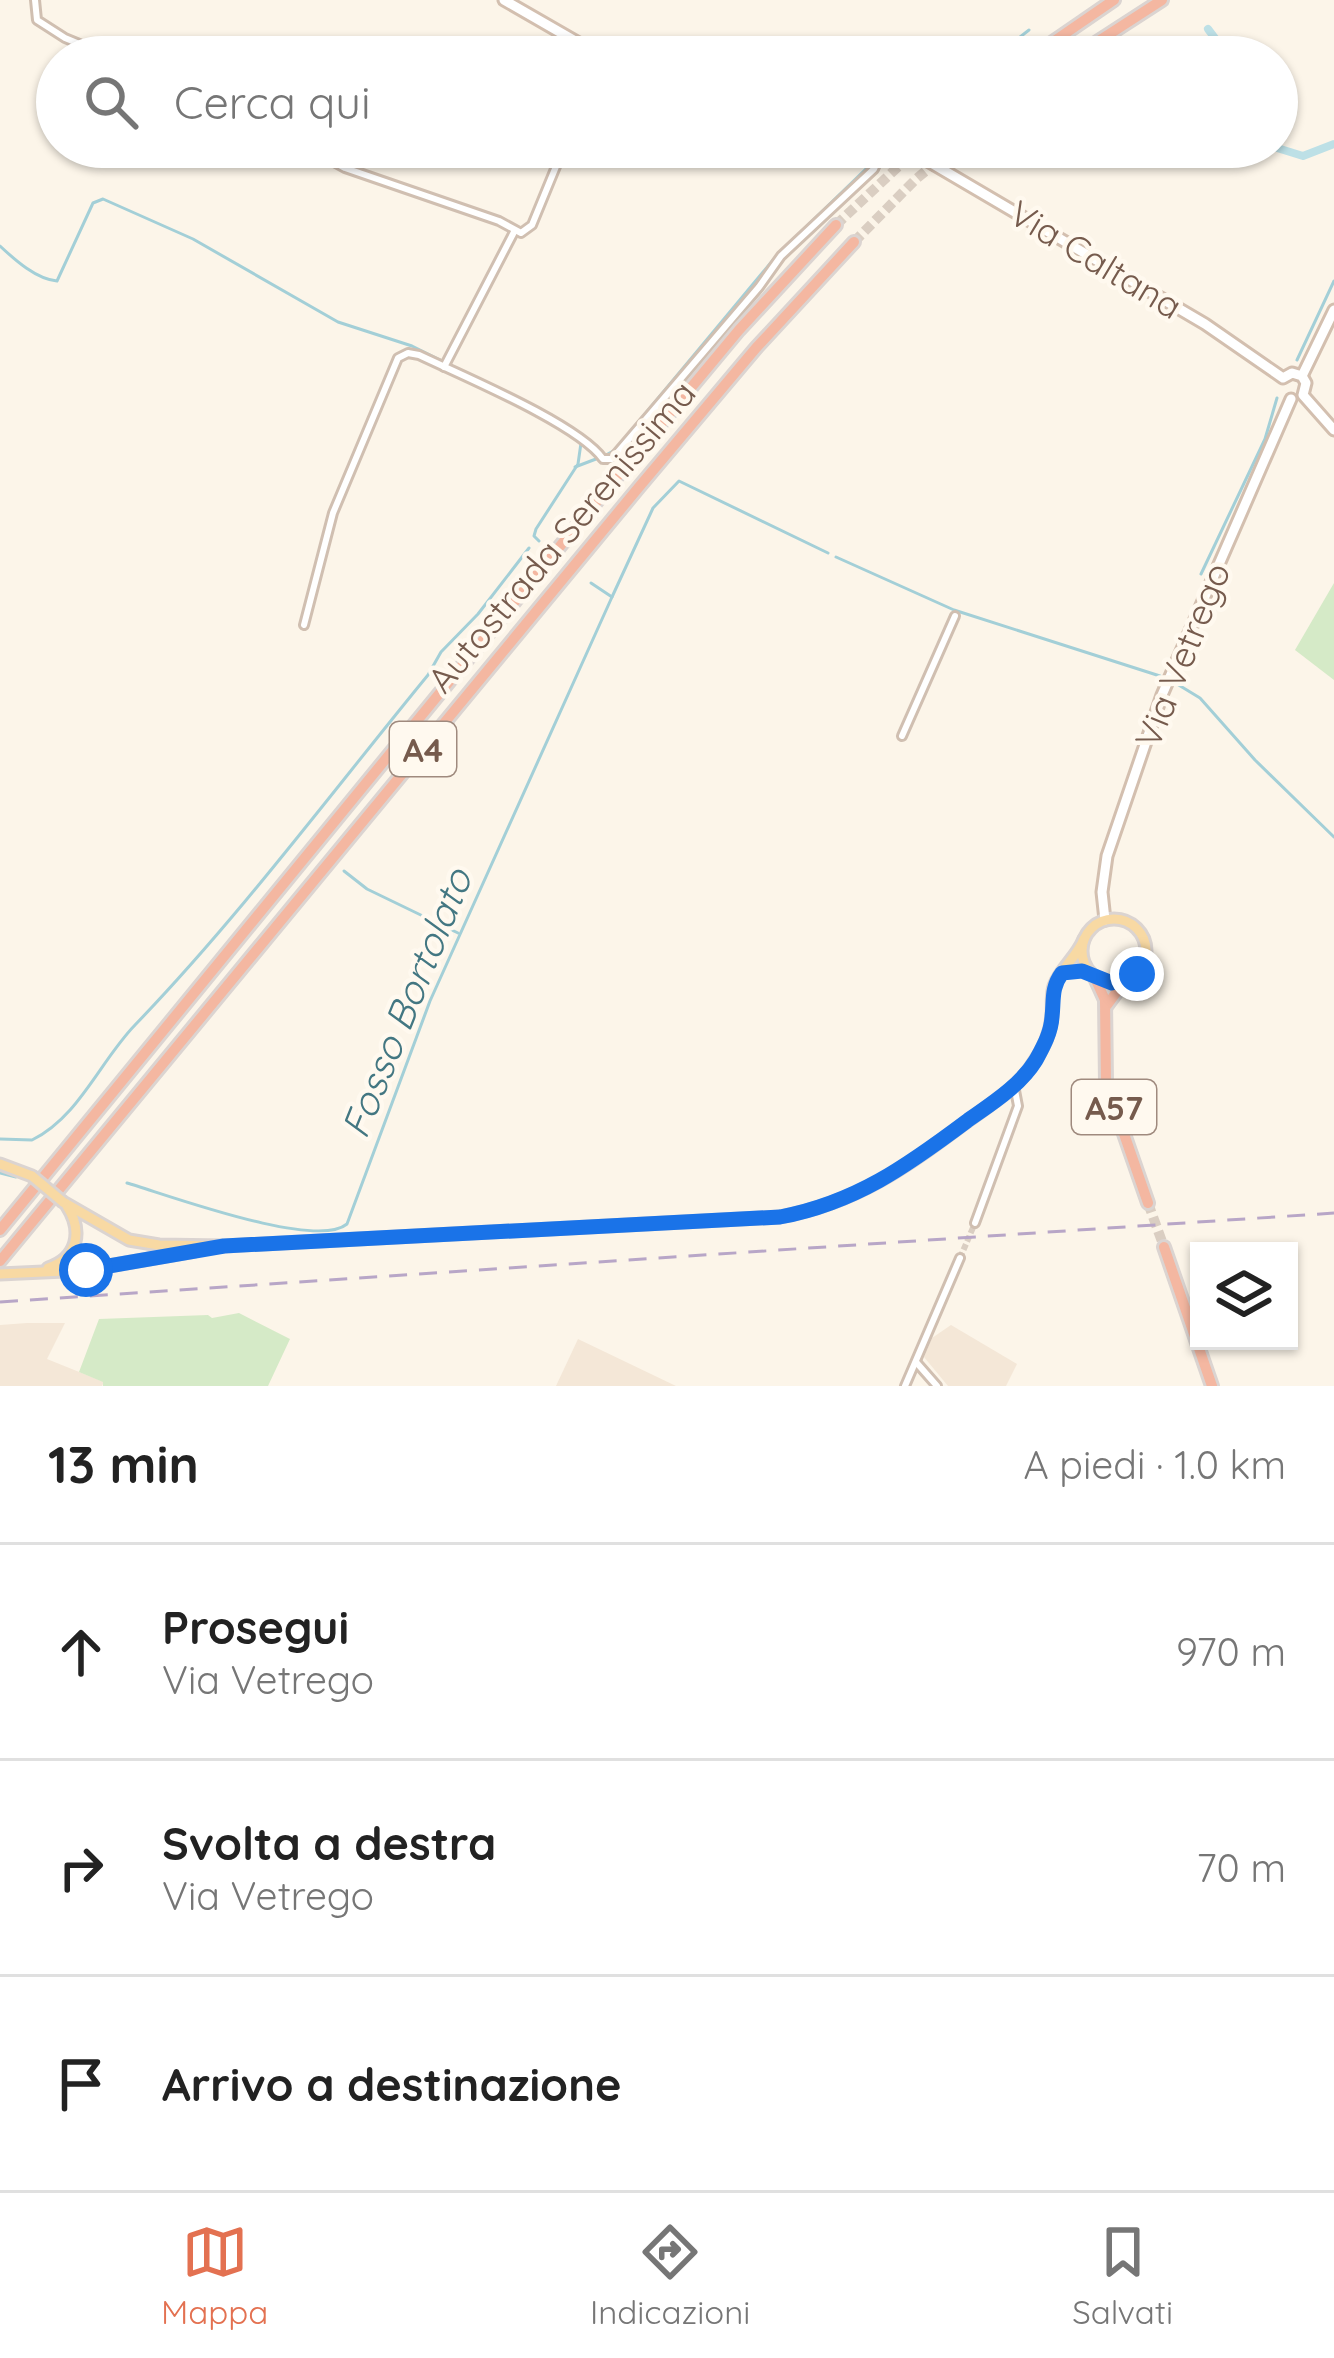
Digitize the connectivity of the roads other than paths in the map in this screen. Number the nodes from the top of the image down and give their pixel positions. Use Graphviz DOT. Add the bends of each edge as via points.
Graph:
graph roads {
  1 [pos="35,0"];
  2 [pos="504,0"];
  3 [pos="1114,0"];
  4 [pos="1162,0"];
  5 [pos="62,36"];
  6 [pos="567,36"];
  7 [pos="1062,36"];
  8 [pos="1106,36"];
  9 [pos="345,168"];
  10 [pos="555,168"];
  11 [pos="875,168"];
  12 [pos="940,168"];
  13 [pos="836,225"];
  14 [pos="514,231"];
  15 [pos="854,242"];
  16 [pos="1334,310"];
  17 [pos="446,363"];
  18 [pos="1302,376"];
  19 [pos="1283,378"];
  20 [pos="1297,397"];
  21 [pos="1334,430"];
  22 [pos="955,616"];
  23 [pos="304,625"];
  24 [pos="902,736"];
  25 [pos="1105,920"];
  26 [pos="1084,939"];
  27 [pos="1062,973"];
  28 [pos="1093,976"];
  29 [pos="1124,982"];
  30 [pos="1106,1008"];
  31 [pos="1014,1085"];
  32 [pos="0,1164"];
  33 [pos="63,1202"];
  34 [pos="1148,1202"];
  35 [pos="975,1223"];
  36 [pos="0,1230"];
  37 [pos="224,1246"];
  38 [pos="1164,1247"];
  39 [pos="960,1258"];
  40 [pos="0,1262"];
  41 [pos="26,1273"];
  42 [pos="0,1274"];
  43 [pos="916,1362"];
  44 [pos="905,1386"];
  45 [pos="938,1386"];
  46 [pos="1212,1386"];
  1 -- 5 [label="street" via="37,20"];
  2 -- 6 [label="main road"];
  3 -- 7 [label="highway"];
  4 -- 8 [label="highway"];
  9 -- 14 [label="street"];
  10 -- 14 [label="street" via="532,225"];
  11 -- 17 [label="street" via="781,256 617,456 606,460 557,423"];
  12 -- 19 [label="main road, Via Caltana"];
  13 -- 36 [label="highway, Autostrada Serenissima / A4" via="634,455"];
  14 -- 17 [label="street"];
  15 -- 40 [label="highway, Autostrada Serenissima / A4" via="639,487"];
  16 -- 18 [label="main road"];
  17 -- 23 [label="street" via="412,353 394,364 333,513"];
  18 -- 19 [label="main road"];
  18 -- 20 [label="main road" via="1306,388"];
  19 -- 20 [label="main road" via="1282,393"];
  20 -- 21 [label="main road"];
  20 -- 25 [label="main road, Via Vetrego" via="1162,694 1107,856"];
  22 -- 24 [label="street"];
  25 -- 26 [label="main road"];
  25 -- 29 [label="main road" via="1127,922 1143,938 1142,968"];
  26 -- 27 [label="main road"];
  26 -- 28 [label="main road" via="1081,954"];
  27 -- 28 [label="main road"];
  27 -- 31 [label="main road" via="1044,1045"];
  28 -- 29 [label="main road"];
  28 -- 30 [label="highway, A57"];
  29 -- 30 [label="highway"];
  30 -- 34 [label="highway, A57" via="1106,1082"];
  31 -- 35 [label="street" via="1018,1106"];
  31 -- 37 [label="main road" via="894,1175 811,1211"];
  32 -- 33 [label="main road, bridge" via="32,1176"];
  33 -- 37 [label="main road" via="129,1240"];
  33 -- 41 [label="main road" via="76,1227 72,1252"];
  37 -- 41 [label="main road"];
  38 -- 46 [label="highway"];
  39 -- 43 [label="street"];
  41 -- 42 [label="main road"];
  43 -- 44 [label="street"];
  43 -- 45 [label="street"];
}
